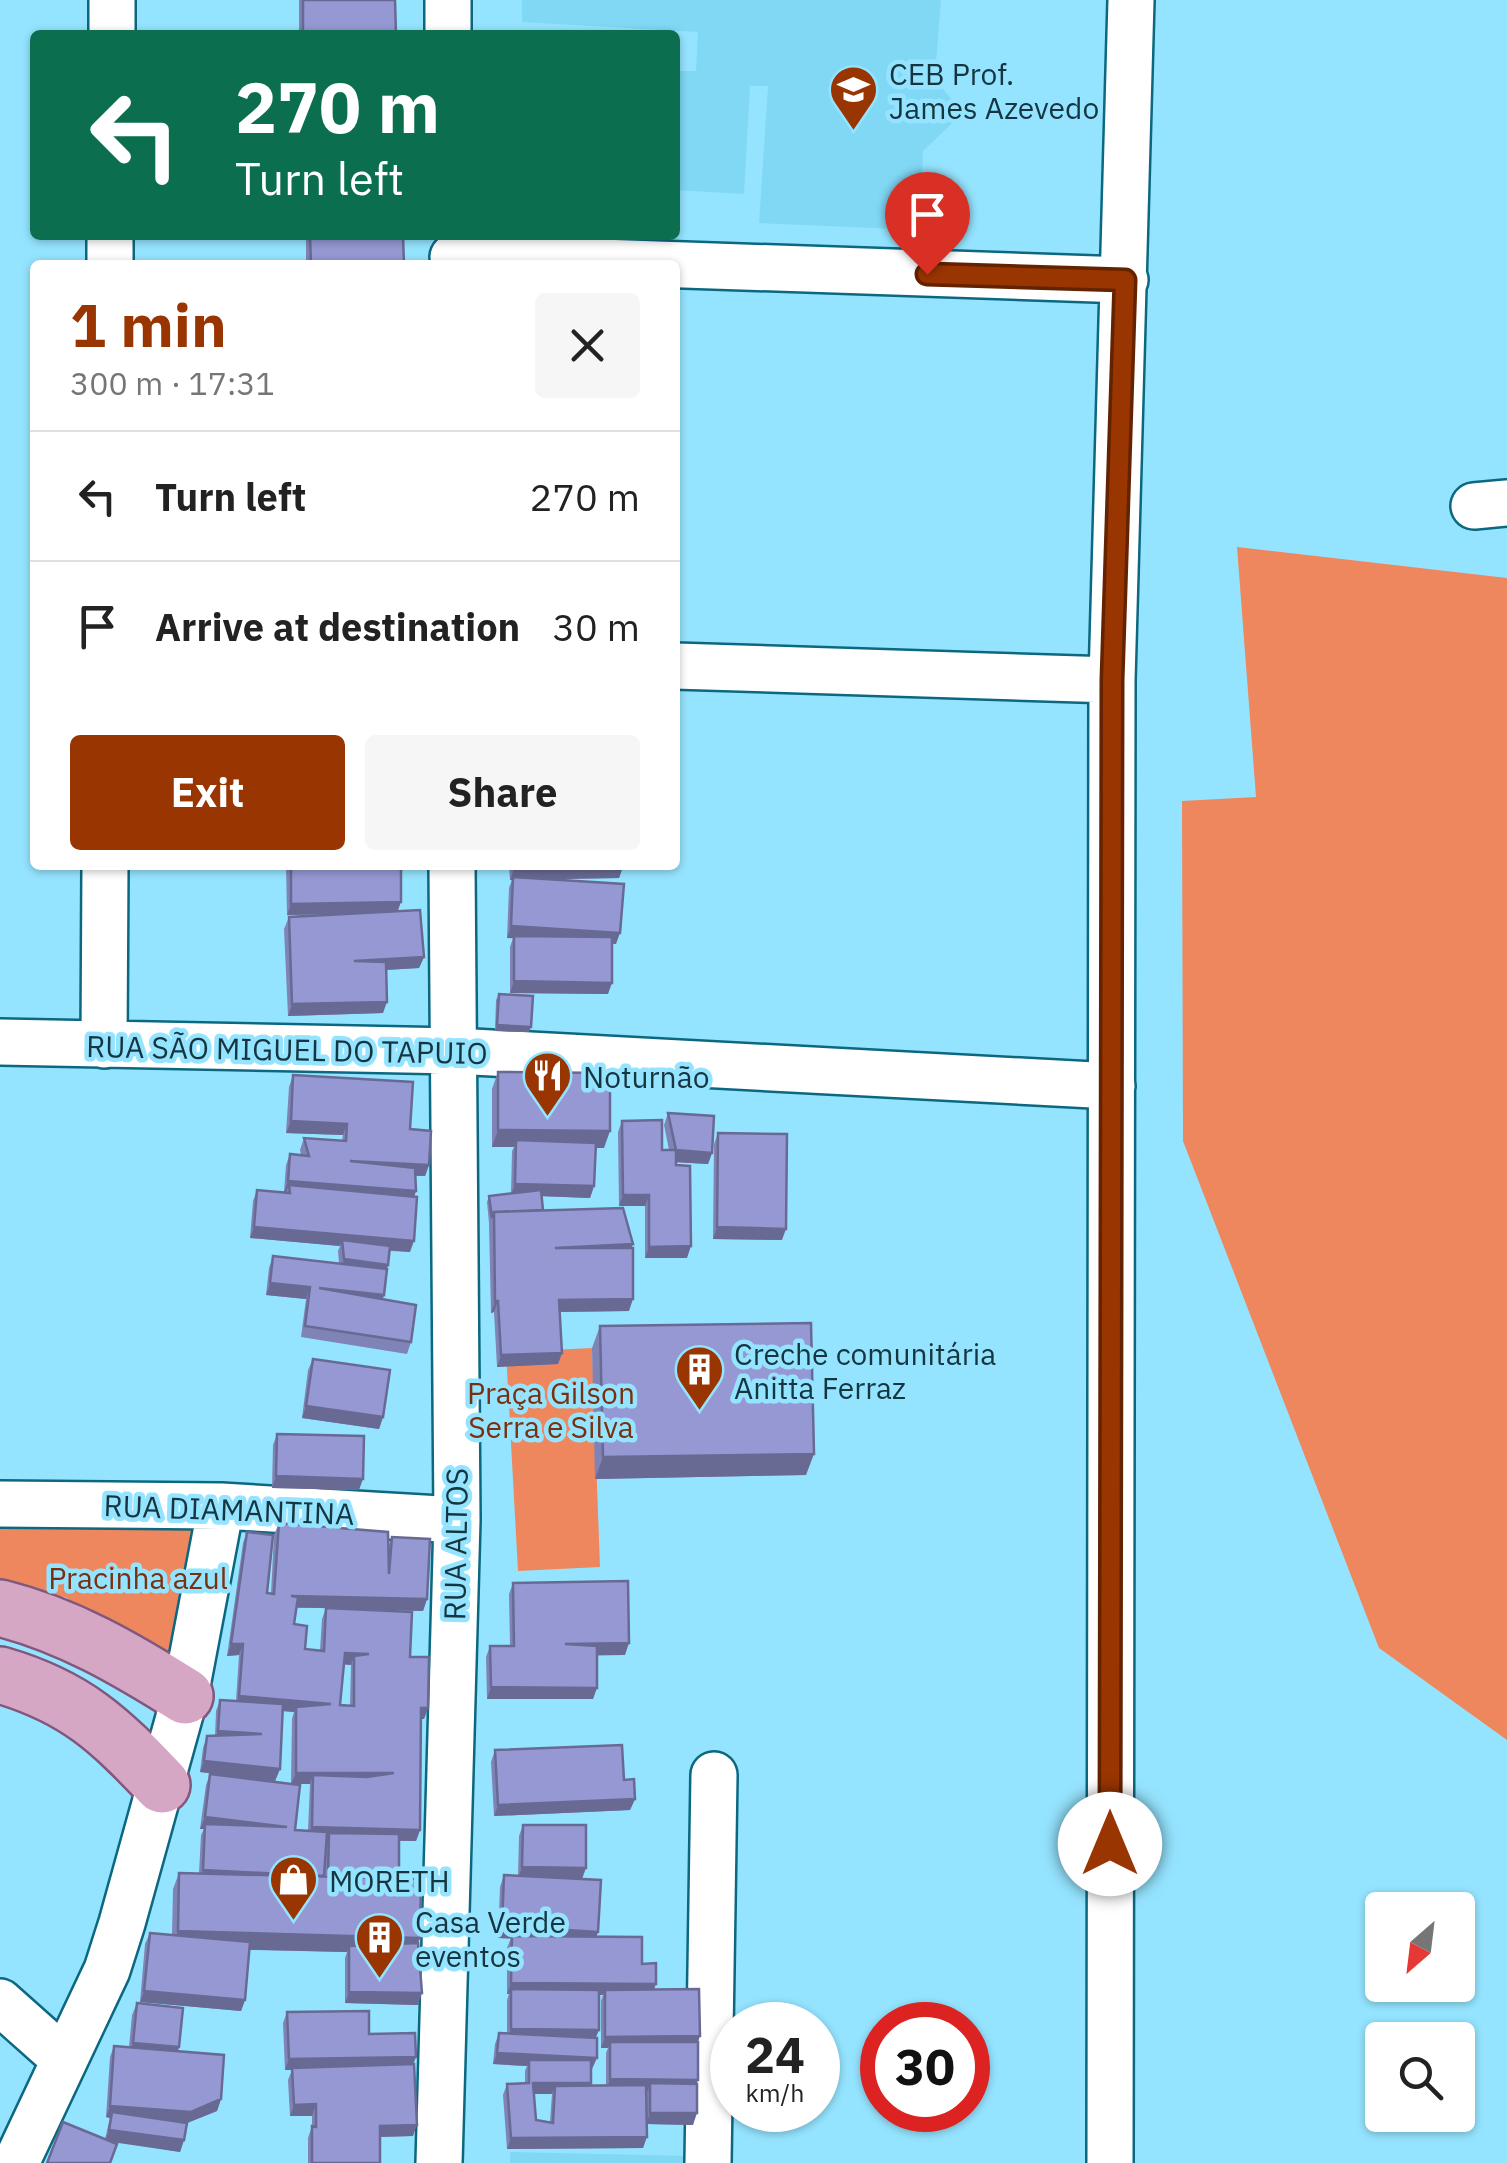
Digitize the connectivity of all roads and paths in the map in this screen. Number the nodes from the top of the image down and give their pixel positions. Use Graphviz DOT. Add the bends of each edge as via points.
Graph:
graph roads {
  1 [pos="112,0"];
  2 [pos="448,0"];
  3 [pos="1131,0"];
  4 [pos="112,30"];
  5 [pos="448,30"];
  6 [pos="452,252"];
  7 [pos="644,260"];
  8 [pos="680,261"];
  9 [pos="1125,280"];
  10 [pos="680,666"];
  11 [pos="1112,680"];
  12 [pos="105,870"];
  13 [pos="452,870"];
  14 [pos="0,1042"];
  15 [pos="104,1045"];
  16 [pos="455,1052"];
  17 [pos="1112,1086"];
  18 [pos="0,1504"];
  19 [pos="221,1506"];
  20 [pos="457,1520"];
  21 [pos="0,1608"];
  22 [pos="0,1675"];
  23 [pos="185,1696"];
  24 [pos="714,1775"];
  25 [pos="162,1785"];
  26 [pos="0,2002"];
  27 [pos="64,2059"];
  28 [pos="16,2163"];
  29 [pos="439,2163"];
  30 [pos="708,2163"];
  31 [pos="1110,2163"];
  1 -- 4 [label="street"];
  2 -- 5 [label="street"];
  3 -- 9 [label="street"];
  6 -- 7 [label="street"];
  8 -- 9 [label="street"];
  9 -- 11 [label="street"];
  10 -- 11 [label="street"];
  11 -- 17 [label="street"];
  12 -- 15 [label="street"];
  13 -- 16 [label="street, RUA ALTOS"];
  14 -- 15 [label="street, RUA SÃO MIGUEL DO TAPUIO"];
  15 -- 16 [label="street, RUA SÃO MIGUEL DO TAPUIO"];
  16 -- 17 [label="street, RUA SÃO MIGUEL DO TAPUIO"];
  16 -- 20 [label="street, RUA ALTOS"];
  17 -- 31 [label="street"];
  18 -- 19 [label="street, RUA DIAMANTINA"];
  19 -- 20 [label="street, RUA DIAMANTINA"];
  19 -- 23 [label="street"];
  20 -- 29 [label="street, RUA ALTOS"];
  21 -- 23 [label="main road" via="91,1640"];
  22 -- 25 [label="main road" via="74,1704"];
  23 -- 25 [label="street"];
  24 -- 30 [label="street"];
  25 -- 27 [label="street" via="107,1970"];
  26 -- 27 [label="street"];
  27 -- 28 [label="street"];
}
